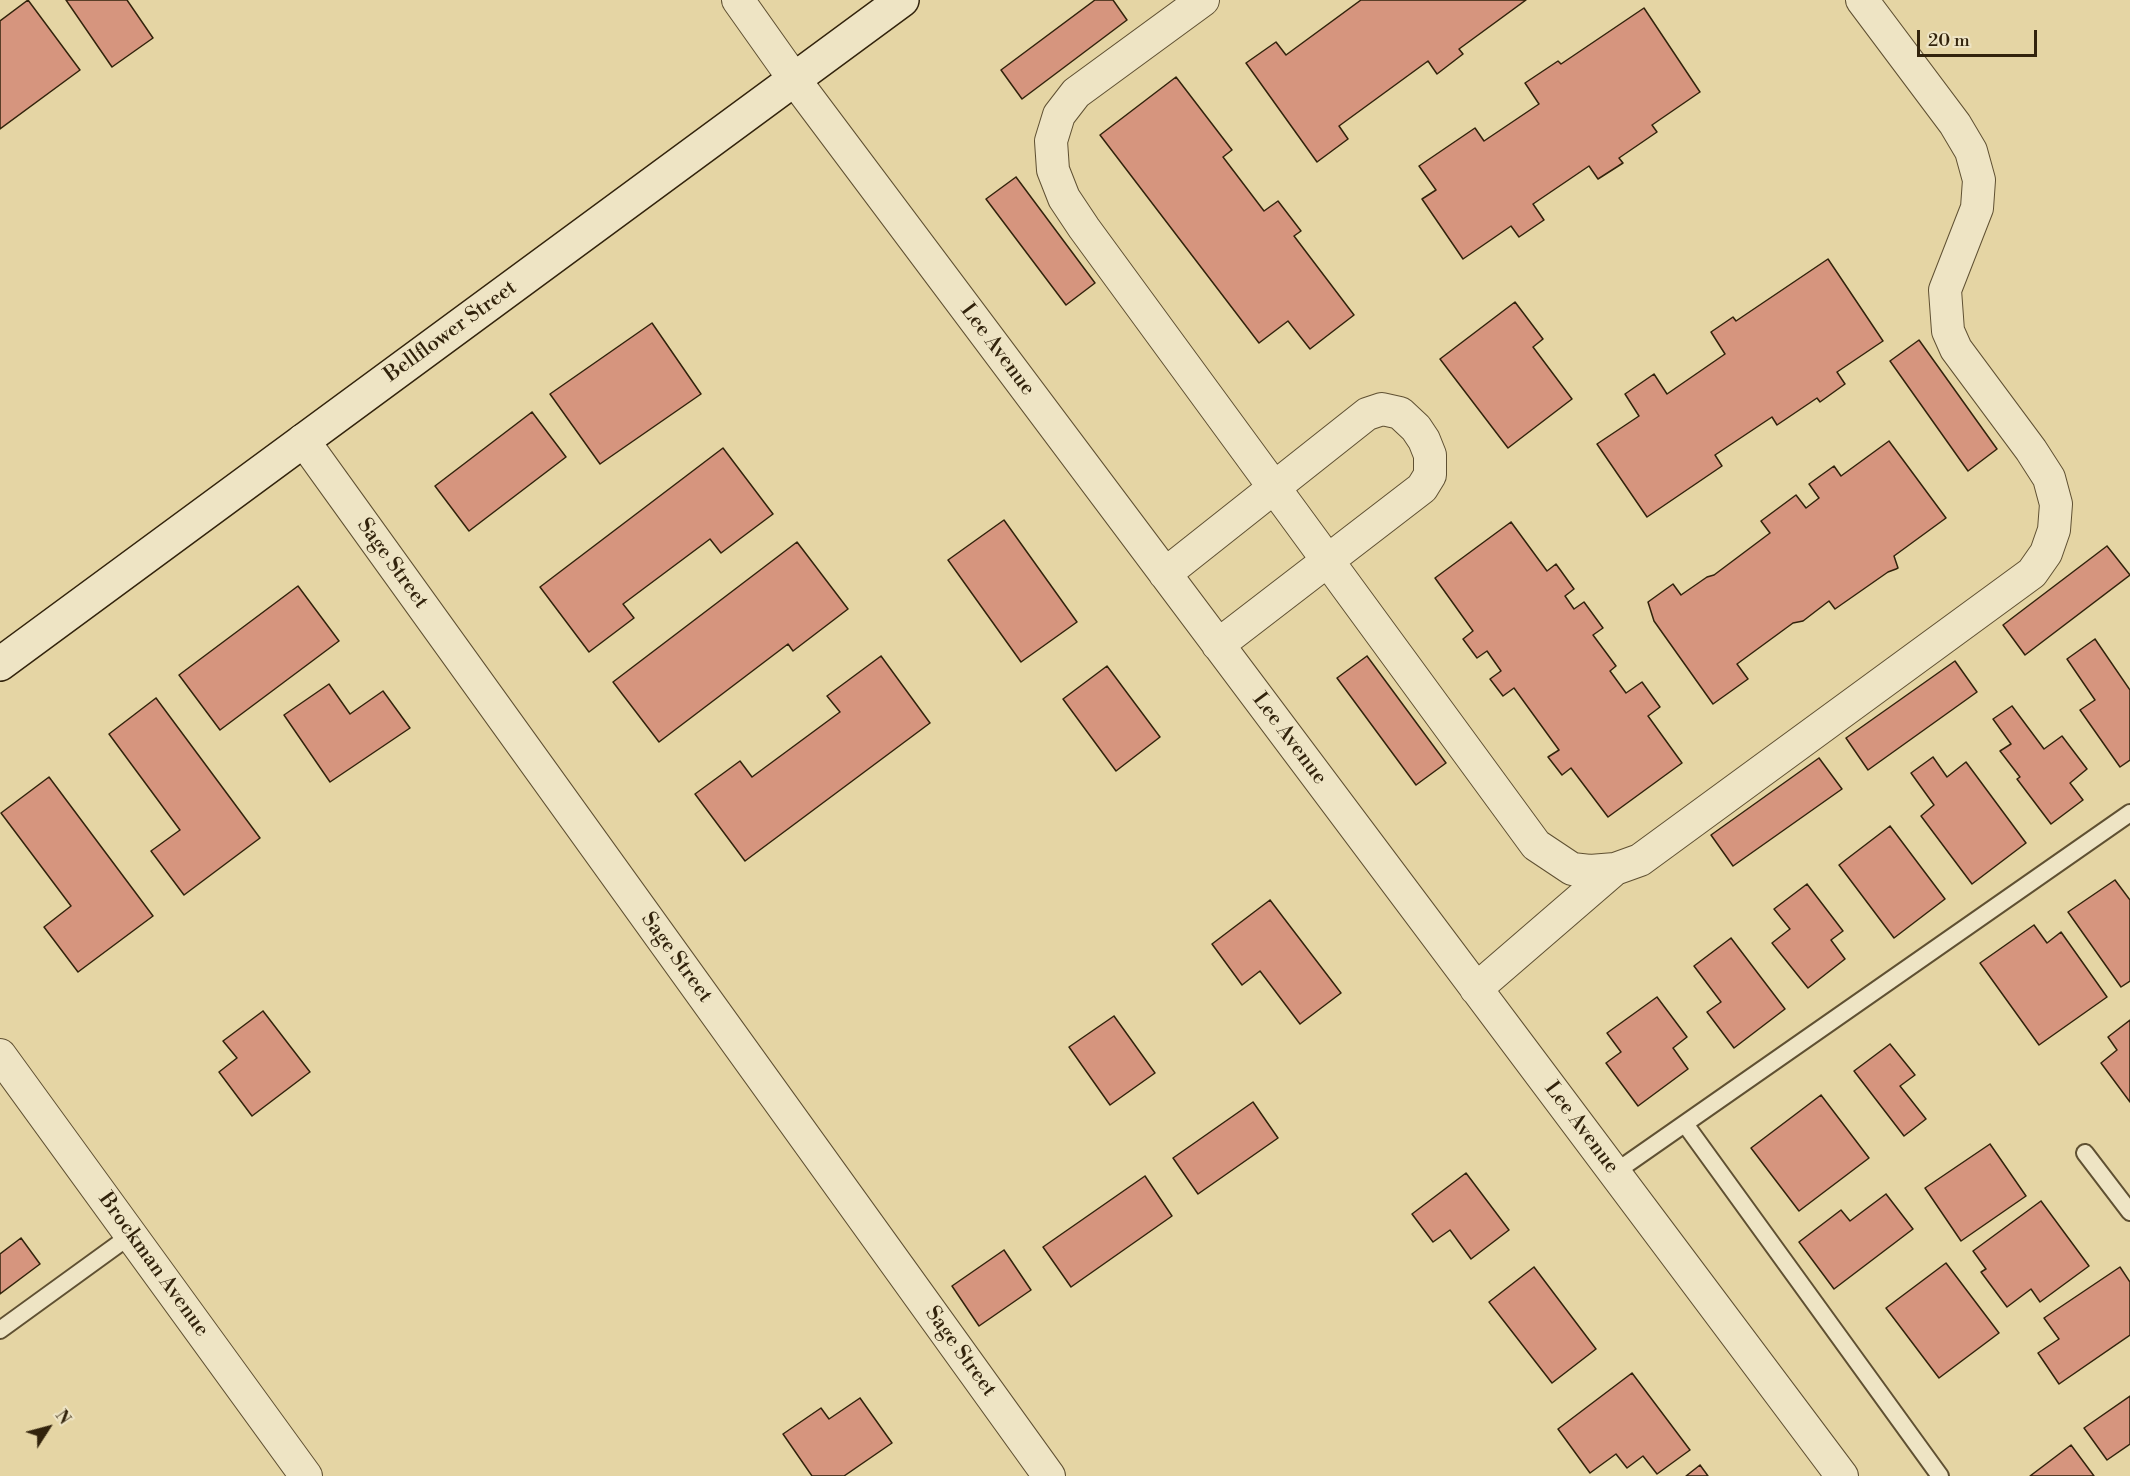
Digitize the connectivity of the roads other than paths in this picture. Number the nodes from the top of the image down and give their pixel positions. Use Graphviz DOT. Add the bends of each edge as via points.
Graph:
graph roads {
  1 [pos="738,0"];
  2 [pos="902,0"];
  3 [pos="1203,0"];
  4 [pos="1862,0"];
  5 [pos="794,79"];
  6 [pos="303,440"];
  7 [pos="1275,487"];
  8 [pos="1328,561"];
  9 [pos="1165,574"];
  10 [pos="1218,645"];
  11 [pos="0,664"];
  12 [pos="2130,813"];
  13 [pos="1615,869"];
  14 [pos="1476,989"];
  15 [pos="0,1055"];
  16 [pos="1685,1124"];
  17 [pos="2085,1153"];
  18 [pos="1614,1173"];
  19 [pos="2130,1212"];
  20 [pos="131,1235"];
  21 [pos="0,1330"];
  22 [pos="306,1476"];
  23 [pos="1049,1476"];
  24 [pos="1842,1476"];
  25 [pos="1940,1476"];
  1 -- 5 [label="street, Lee Avenue"];
  2 -- 5 [label="street, Bellflower Street"];
  3 -- 7 [label="street" via="1076,93 1059,115 1052,141 1053,170 1064,198 1083,228"];
  4 -- 13 [label="street" via="1971,151 1979,180 1977,208 1945,290 1948,331 1956,349 2049,478 2056,504 2054,530 2046,553 2032,573 1640,860"];
  5 -- 6 [label="street, Bellflower Street"];
  5 -- 9 [label="street, Lee Avenue"];
  6 -- 11 [label="street, Bellflower Street"];
  6 -- 23 [label="street, Sage Street"];
  7 -- 8 [label="street"];
  7 -- 8 [label="street" via="1367,414 1382,410 1400,413 1416,428 1430,455 1430,475 1422,488"];
  7 -- 9 [label="street"];
  8 -- 10 [label="street"];
  8 -- 13 [label="street" via="1536,845 1572,869"];
  9 -- 10 [label="street, Lee Avenue"];
  10 -- 14 [label="street, Lee Avenue"];
  12 -- 16 [label="lane"];
  13 -- 14 [label="street"];
  14 -- 18 [label="street, Lee Avenue"];
  15 -- 20 [label="street, Brockman Avenue"];
  16 -- 18 [label="lane"];
  16 -- 25 [label="lane"];
  17 -- 19 [label="lane"];
  18 -- 24 [label="street, Lee Avenue"];
  20 -- 21 [label="lane"];
  20 -- 22 [label="street, Brockman Avenue"];
}
